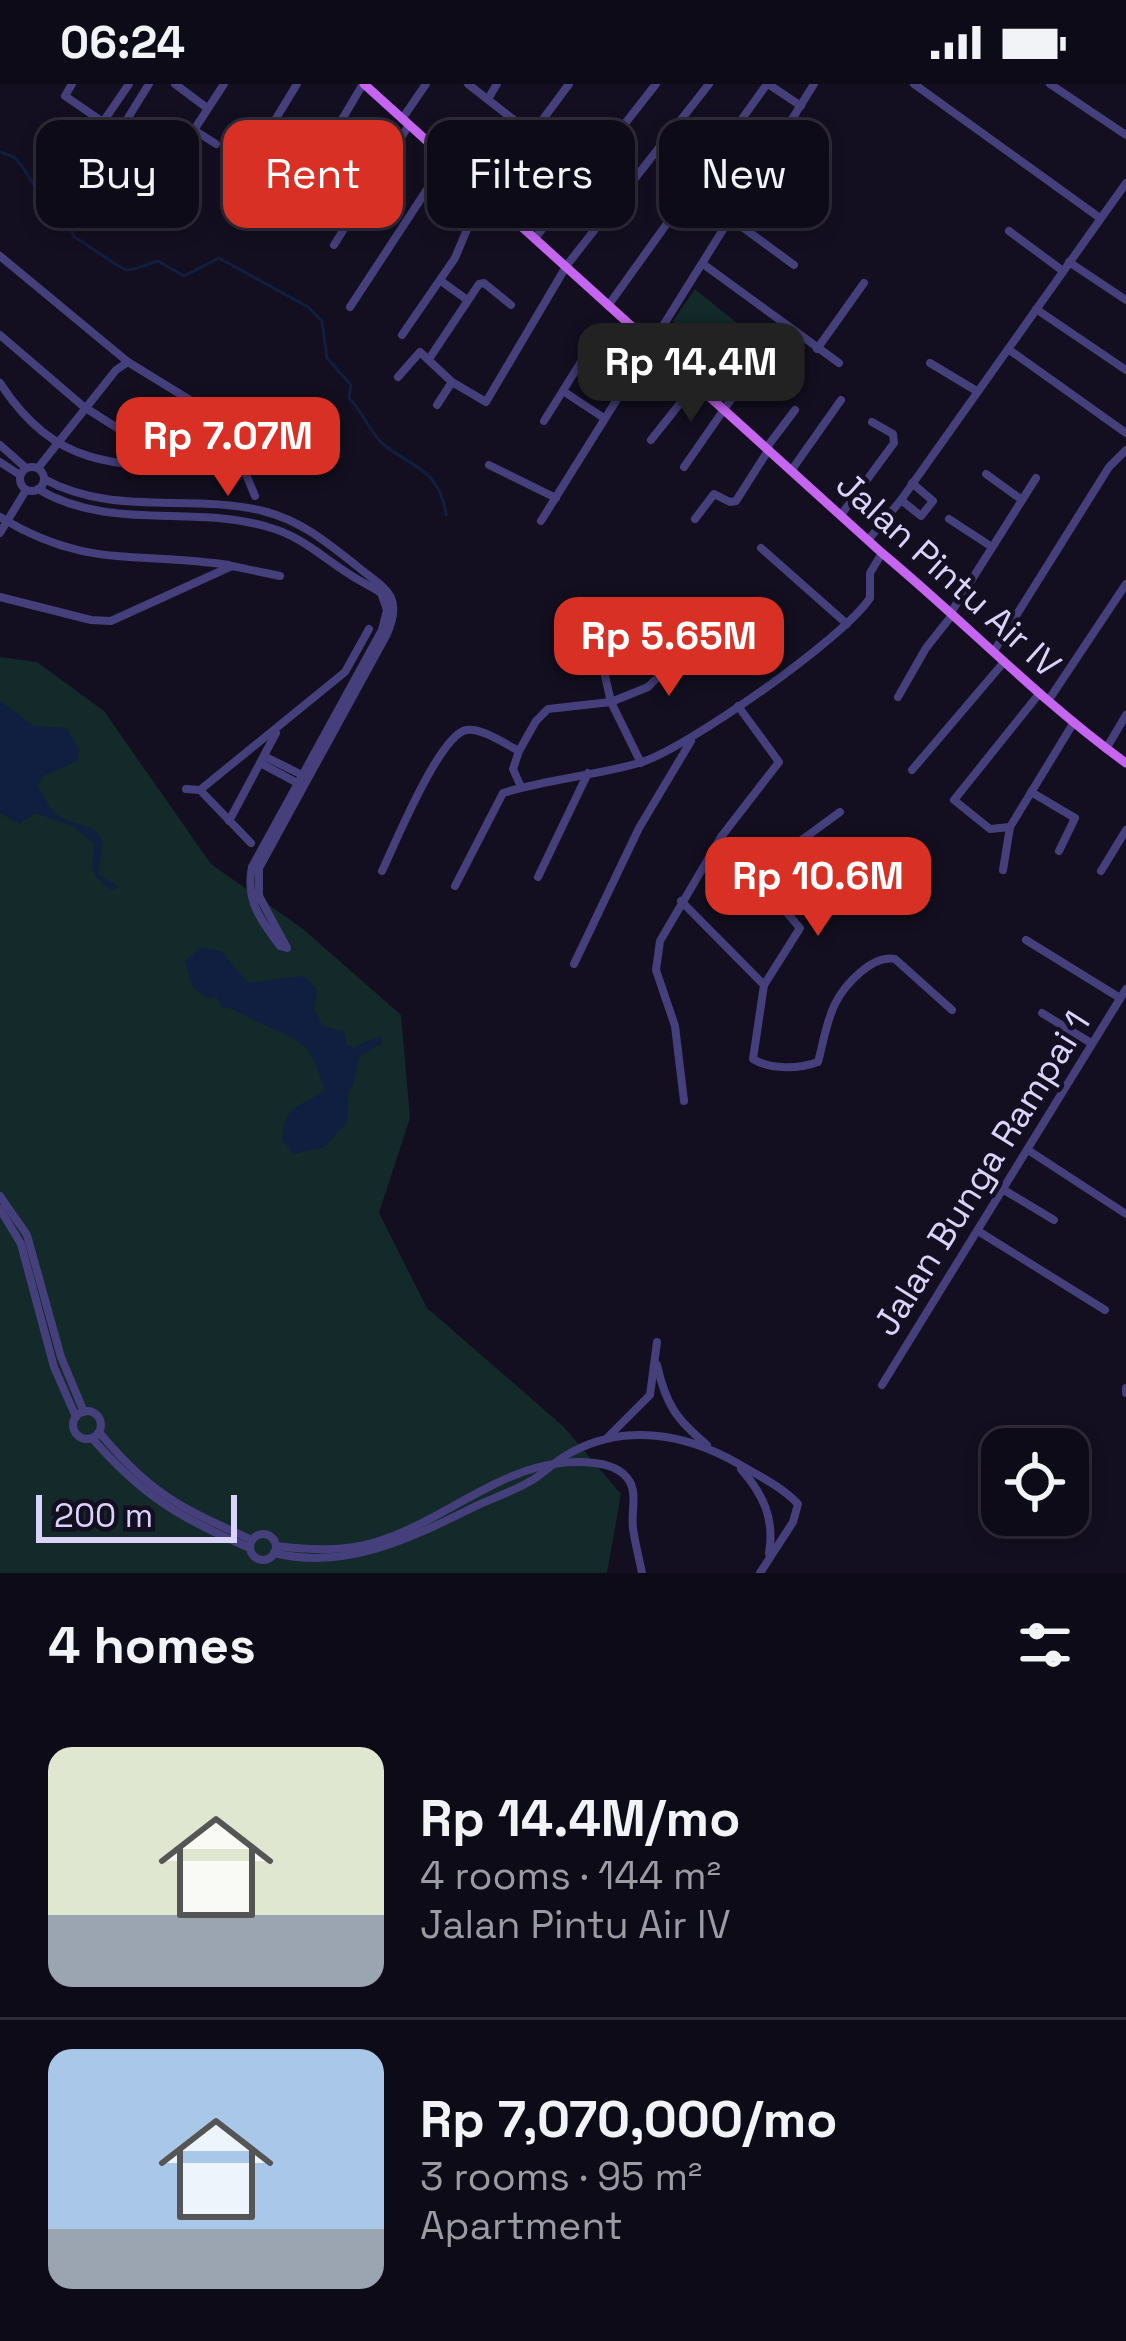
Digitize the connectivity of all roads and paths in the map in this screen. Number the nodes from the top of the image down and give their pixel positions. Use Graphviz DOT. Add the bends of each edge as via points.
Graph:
graph roads {
  1 [pos="72,84"];
  2 [pos="129,84"];
  3 [pos="149,84"];
  4 [pos="175,84"];
  5 [pos="224,84"];
  6 [pos="297,84"];
  7 [pos="426,84"];
  8 [pos="468,84"];
  9 [pos="497,84"];
  10 [pos="569,84"];
  11 [pos="656,84"];
  12 [pos="709,84"];
  13 [pos="768,84"];
  14 [pos="814,84"];
  15 [pos="914,84"];
  16 [pos="1049,84"];
  17 [pos="368,86"];
  18 [pos="488,98"];
  19 [pos="801,106"];
  20 [pos="207,108"];
  21 [pos="127,120"];
  22 [pos="275,120"];
  23 [pos="346,120"];
  24 [pos="792,120"];
  25 [pos="199,122"];
  26 [pos="406,122"];
  27 [pos="199,133"];
  28 [pos="1126,135"];
  29 [pos="427,140"];
  30 [pos="216,144"];
  31 [pos="1126,183"];
  32 [pos="427,190"];
  33 [pos="1100,218"];
  34 [pos="470,228"];
  35 [pos="526,228"];
  36 [pos="724,228"];
  37 [pos="744,228"];
  38 [pos="1009,231"];
  39 [pos="536,237"];
  40 [pos="334,245"];
  41 [pos="0,256"];
  42 [pos="703,264"];
  43 [pos="567,265"];
  44 [pos="794,265"];
  45 [pos="1066,267"];
  46 [pos="441,281"];
  47 [pos="864,284"];
  48 [pos="466,299"];
  49 [pos="1126,300"];
  50 [pos="512,304"];
  51 [pos="610,304"];
  52 [pos="350,307"];
  53 [pos="1036,309"];
  54 [pos="0,335"];
  55 [pos="402,335"];
  56 [pos="651,342"];
  57 [pos="817,349"];
  58 [pos="1008,349"];
  59 [pos="741,350"];
  60 [pos="118,353"];
  61 [pos="584,357"];
  62 [pos="429,359"];
  63 [pos="128,362"];
  64 [pos="757,362"];
  65 [pos="838,363"];
  66 [pos="930,363"];
  67 [pos="116,370"];
  68 [pos="1126,370"];
  69 [pos="398,376"];
  70 [pos="452,382"];
  71 [pos="697,382"];
  72 [pos="0,383"];
  73 [pos="791,387"];
  74 [pos="975,390"];
  75 [pos="563,391"];
  76 [pos="842,400"];
  77 [pos="437,405"];
  78 [pos="84,407"];
  79 [pos="724,408"];
  80 [pos="795,410"];
  81 [pos="604,418"];
  82 [pos="544,422"];
  83 [pos="872,422"];
  84 [pos="1126,433"];
  85 [pos="651,440"];
  86 [pos="58,443"];
  87 [pos="0,445"];
  88 [pos="768,448"];
  89 [pos="1126,450"];
  90 [pos="0,462"];
  91 [pos="175,464"];
  92 [pos="244,465"];
  93 [pos="489,465"];
  94 [pos="685,467"];
  95 [pos="38,468"];
  96 [pos="793,468"];
  97 [pos="23,472"];
  98 [pos="986,474"];
  99 [pos="44,478"];
  100 [pos="1036,478"];
  101 [pos="912,483"];
  102 [pos="38,489"];
  103 [pos="26,490"];
  104 [pos="256,496"];
  105 [pos="556,498"];
  106 [pos="901,500"];
  107 [pos="1022,500"];
  108 [pos="841,515"];
  109 [pos="3,519"];
  110 [pos="950,519"];
  111 [pos="695,520"];
  112 [pos="541,521"];
  113 [pos="0,533"];
  114 [pos="868,540"];
  115 [pos="761,548"];
  116 [pos="992,548"];
  117 [pos="883,553"];
  118 [pos="199,561"];
  119 [pos="232,566"];
  120 [pos="357,566"];
  121 [pos="280,576"];
  122 [pos="351,576"];
  123 [pos="197,584"];
  124 [pos="1126,584"];
  125 [pos="0,597"];
  126 [pos="953,612"];
  127 [pos="648,615"];
  128 [pos="848,624"];
  129 [pos="594,627"];
  130 [pos="369,629"];
  131 [pos="566,630"];
  132 [pos="691,644"];
  133 [pos="994,651"];
  134 [pos="1004,662"];
  135 [pos="898,697"];
  136 [pos="1043,697"];
  137 [pos="611,702"];
  138 [pos="738,706"];
  139 [pos="340,712"];
  140 [pos="1126,715"];
  141 [pos="1074,722"];
  142 [pos="278,728"];
  143 [pos="692,740"];
  144 [pos="1106,749"];
  145 [pos="519,751"];
  146 [pos="264,760"];
  147 [pos="641,763"];
  148 [pos="1126,763"];
  149 [pos="912,770"];
  150 [pos="588,773"];
  151 [pos="302,780"];
  152 [pos="521,787"];
  153 [pos="186,789"];
  154 [pos="200,790"];
  155 [pos="1031,792"];
  156 [pos="840,812"];
  157 [pos="229,821"];
  158 [pos="1010,826"];
  159 [pos="1126,830"];
  160 [pos="721,837"];
  161 [pos="250,843"];
  162 [pos="1059,851"];
  163 [pos="1003,870"];
  164 [pos="382,871"];
  165 [pos="1101,871"];
  166 [pos="538,877"];
  167 [pos="763,883"];
  168 [pos="455,886"];
  169 [pos="681,901"];
  170 [pos="1026,940"];
  171 [pos="574,964"];
  172 [pos="764,985"];
  173 [pos="1123,994"];
  174 [pos="952,1010"];
  175 [pos="1042,1013"];
  176 [pos="1091,1043"];
  177 [pos="684,1101"];
  178 [pos="1028,1150"];
  179 [pos="1004,1190"];
  180 [pos="2,1204"];
  181 [pos="1126,1214"];
  182 [pos="1054,1220"];
  183 [pos="978,1231"];
  184 [pos="1105,1310"];
  185 [pos="657,1342"];
  186 [pos="656,1363"];
  187 [pos="882,1385"];
  188 [pos="80,1415"];
  189 [pos="96,1435"];
  190 [pos="606,1439"];
  191 [pos="712,1450"];
  192 [pos="735,1462"];
  193 [pos="551,1466"];
  194 [pos="777,1486"];
  195 [pos="764,1499"];
  196 [pos="251,1544"];
  197 [pos="275,1549"];
  198 [pos="768,1560"];
  199 [pos="642,1573"];
  200 [pos="760,1573"];
  1 -- 2 [label="street" via="64,96 103,122"];
  3 -- 21 [label="street"];
  4 -- 20 [label="street"];
  5 -- 20 [label="street"];
  6 -- 22 [label="street"];
  7 -- 26 [label="street"];
  8 -- 18 [label="street"];
  9 -- 18 [label="street"];
  10 -- 18 [label="street" via="532,134"];
  11 -- 39 [label="street"];
  12 -- 43 [label="street"];
  13 -- 19 [label="street"];
  13 -- 51 [label="street"];
  14 -- 19 [label="street"];
  15 -- 33 [label="street"];
  16 -- 28 [label="street"];
  17 -- 23 [label="street"];
  17 -- 26 [label="main road, Jalan Pintu Air IV"];
  19 -- 24 [label="street"];
  20 -- 25 [label="street"];
  26 -- 29 [label="main road, Jalan Pintu Air IV"];
  26 -- 40 [label="street"];
  27 -- 30 [label="street"];
  31 -- 33 [label="street"];
  32 -- 52 [label="street"];
  33 -- 45 [label="street"];
  34 -- 46 [label="street"];
  35 -- 39 [label="main road, Jalan Pintu Air IV"];
  36 -- 42 [label="street"];
  37 -- 44 [label="street"];
  38 -- 45 [label="street"];
  39 -- 43 [label="main road, Jalan Pintu Air IV"];
  41 -- 60 [label="street"];
  42 -- 56 [label="street"];
  42 -- 57 [label="street"];
  43 -- 51 [label="main road, Jalan Pintu Air IV"];
  43 -- 70 [label="street" via="486,402"];
  45 -- 49 [label="street"];
  45 -- 53 [label="street"];
  46 -- 48 [label="street"];
  46 -- 55 [label="street"];
  47 -- 57 [label="street"];
  48 -- 50 [label="street" via="484,283"];
  48 -- 62 [label="street"];
  51 -- 56 [label="main road, Jalan Pintu Air IV"];
  53 -- 58 [label="street"];
  53 -- 68 [label="street"];
  54 -- 78 [label="street"];
  56 -- 71 [label="main road, Jalan Pintu Air IV"];
  56 -- 81 [label="street"];
  57 -- 65 [label="street"];
  58 -- 74 [label="street"];
  58 -- 84 [label="street"];
  59 -- 64 [label="street"];
  60 -- 63 [label="street"];
  60 -- 67 [label="street"];
  61 -- 75 [label="street"];
  62 -- 69 [label="street" via="415,354"];
  62 -- 70 [label="street"];
  63 -- 67 [label="street"];
  63 -- 92 [label="street" via="224,421"];
  64 -- 73 [label="street"];
  64 -- 79 [label="street"];
  66 -- 74 [label="street"];
  67 -- 78 [label="street"];
  70 -- 77 [label="street"];
  71 -- 79 [label="main road, Jalan Pintu Air IV"];
  71 -- 85 [label="street"];
  72 -- 86 [label="street"];
  74 -- 101 [label="street"];
  75 -- 81 [label="street"];
  75 -- 82 [label="street"];
  76 -- 96 [label="street"];
  78 -- 86 [label="street"];
  78 -- 91 [label="street"];
  79 -- 88 [label="main road, Jalan Pintu Air IV"];
  79 -- 94 [label="street"];
  80 -- 88 [label="street"];
  81 -- 105 [label="street"];
  83 -- 108 [label="street" via="894,442"];
  86 -- 91 [label="street" via="98,461"];
  86 -- 95 [label="street"];
  87 -- 97 [label="street"];
  88 -- 96 [label="main road, Jalan Pintu Air IV"];
  88 -- 111 [label="street" via="736,501 714,494"];
  89 -- 133 [label="street"];
  90 -- 97 [label="street"];
  91 -- 92 [label="street"];
  92 -- 104 [label="street"];
  93 -- 105 [label="street"];
  95 -- 97 [label="street"];
  95 -- 99 [label="street"];
  96 -- 108 [label="main road, Jalan Pintu Air IV"];
  97 -- 103 [label="street"];
  98 -- 107 [label="street"];
  99 -- 102 [label="street"];
  99 -- 120 [label="street" via="111,501 266,512 302,526"];
  100 -- 107 [label="street"];
  101 -- 106 [label="street"];
  101 -- 106 [label="street" via="933,501 921,515"];
  102 -- 103 [label="street"];
  102 -- 122 [label="street" via="104,514 269,527 313,546"];
  103 -- 109 [label="street"];
  105 -- 112 [label="street"];
  106 -- 114 [label="street"];
  107 -- 116 [label="street"];
  108 -- 114 [label="main road, Jalan Pintu Air IV"];
  109 -- 113 [label="street"];
  109 -- 118 [label="street" via="80,554"];
  110 -- 116 [label="street"];
  114 -- 117 [label="main road, Jalan Pintu Air IV"];
  115 -- 128 [label="street"];
  116 -- 126 [label="street"];
  117 -- 126 [label="main road, Jalan Pintu Air IV"];
  117 -- 128 [label="street" via="870,573 870,598"];
  118 -- 119 [label="street"];
  118 -- 123 [label="street"];
  119 -- 121 [label="street"];
  119 -- 123 [label="street"];
  120 -- 122 [label="street"];
  120 -- 139 [label="street" via="388,589 394,611"];
  122 -- 139 [label="street" via="381,593 386,616"];
  123 -- 125 [label="street" via="111,621"];
  124 -- 136 [label="street"];
  126 -- 133 [label="main road, Jalan Pintu Air IV"];
  126 -- 135 [label="street"];
  127 -- 129 [label="street"];
  128 -- 138 [label="street"];
  129 -- 131 [label="street"];
  129 -- 137 [label="street"];
  130 -- 142 [label="street" via="345,672"];
  132 -- 137 [label="street" via="648,687"];
  133 -- 134 [label="main road, Jalan Pintu Air IV"];
  134 -- 136 [label="main road, Jalan Pintu Air IV"];
  134 -- 149 [label="street"];
  136 -- 141 [label="main road, Jalan Pintu Air IV"];
  136 -- 158 [label="street" via="954,800 990,829"];
  137 -- 145 [label="street" via="548,709"];
  137 -- 147 [label="street"];
  138 -- 143 [label="street"];
  138 -- 160 [label="street" via="779,764"];
  139 -- 151 [label="street"];
  140 -- 144 [label="street"];
  141 -- 144 [label="main road, Jalan Pintu Air IV"];
  141 -- 155 [label="street"];
  142 -- 146 [label="street"];
  142 -- 154 [label="street"];
  143 -- 147 [label="street"];
  143 -- 171 [label="street"];
  144 -- 148 [label="main road, Jalan Pintu Air IV"];
  145 -- 152 [label="street" via="513,769"];
  145 -- 164 [label="street" via="479,732 459,732"];
  146 -- 151 [label="street"];
  146 -- 157 [label="street"];
  147 -- 150 [label="street"];
  150 -- 152 [label="street"];
  150 -- 166 [label="street"];
  151 -- 151 [label="street" via="257,876 285,949 256,912 250,876"];
  152 -- 168 [label="street" via="499,797"];
  153 -- 154 [label="street"];
  154 -- 157 [label="street"];
  155 -- 158 [label="street"];
  155 -- 162 [label="street" via="1075,818"];
  156 -- 167 [label="street"];
  157 -- 161 [label="street"];
  158 -- 163 [label="street"];
  159 -- 165 [label="street"];
  160 -- 167 [label="street"];
  160 -- 169 [label="street"];
  167 -- 172 [label="street" via="800,928"];
  169 -- 172 [label="street"];
  169 -- 177 [label="street" via="660,941 656,970 676,1026"];
  170 -- 173 [label="street"];
  172 -- 174 [label="street" via="752,1056 762,1064 818,1063 836,1001 884,957"];
  173 -- 176 [label="street, Jalan Bunga Rampai 1"];
  175 -- 176 [label="street"];
  176 -- 178 [label="street, Jalan Bunga Rampai 1"];
  178 -- 179 [label="street, Jalan Bunga Rampai 1"];
  178 -- 181 [label="street"];
  179 -- 182 [label="street"];
  179 -- 183 [label="street, Jalan Bunga Rampai 1"];
  180 -- 188 [label="street" via="28,1235"];
  183 -- 184 [label="street"];
  183 -- 187 [label="street, Jalan Bunga Rampai 1"];
  185 -- 186 [label="street"];
  186 -- 190 [label="street" via="650,1395"];
  186 -- 191 [label="street" via="675,1418"];
  188 -- 189 [label="street" via="97,1415"];
  188 -- 189 [label="street" via="76,1434"];
  189 -- 196 [label="street" via="160,1496"];
  190 -- 191 [label="street" via="666,1435"];
  190 -- 193 [label="street"];
  191 -- 192 [label="street"];
  192 -- 194 [label="street"];
  192 -- 195 [label="street"];
  193 -- 197 [label="street" via="370,1544"];
  193 -- 199 [label="street" via="602,1463 629,1480"];
  194 -- 195 [label="street"];
  194 -- 198 [label="street" via="798,1504"];
  195 -- 198 [label="street"];
  196 -- 197 [label="street" via="266,1534"];
  196 -- 197 [label="street" via="259,1559"];
  198 -- 200 [label="street"];
}
